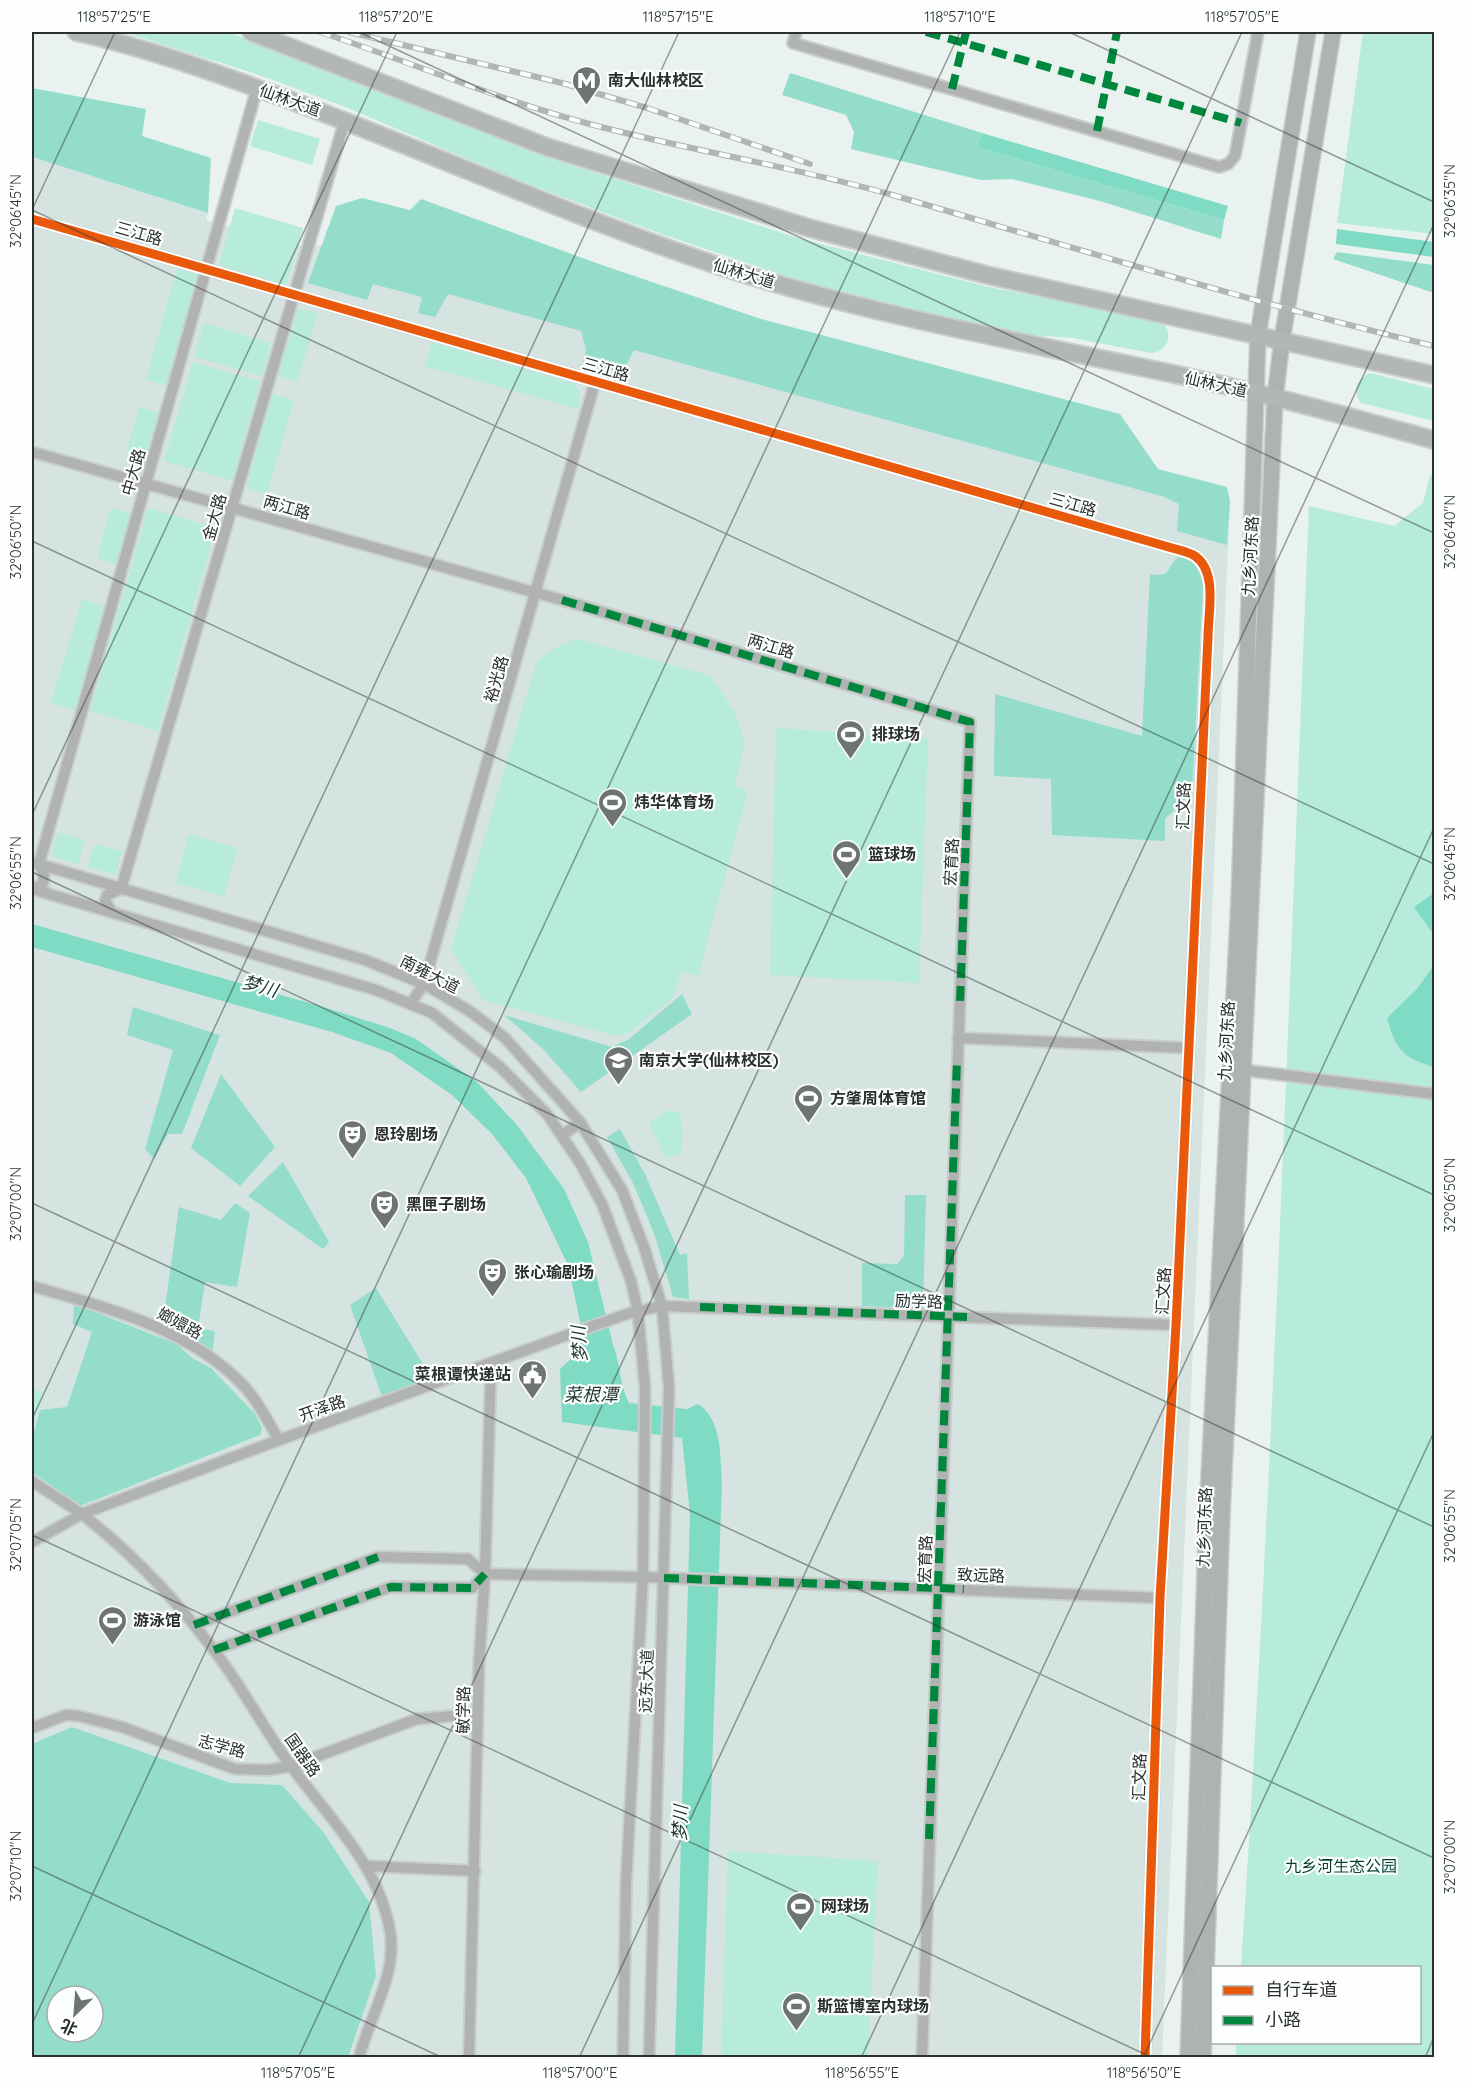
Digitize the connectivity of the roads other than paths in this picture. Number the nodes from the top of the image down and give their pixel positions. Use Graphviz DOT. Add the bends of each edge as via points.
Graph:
graph roads {
  1 [pos="76,32"];
  2 [pos="251,32"];
  3 [pos="796,32"];
  4 [pos="1258,32"];
  5 [pos="1308,32"];
  6 [pos="1333,32"];
  7 [pos="257,88"];
  8 [pos="345,120"];
  9 [pos="32,219"];
  10 [pos="206,269"];
  11 [pos="295,294"];
  12 [pos="1258,335"];
  13 [pos="1282,340"];
  14 [pos="1434,375"];
  15 [pos="595,382"];
  16 [pos="1255,393"];
  17 [pos="1275,398"];
  18 [pos="1434,440"];
  19 [pos="32,452"];
  20 [pos="146,483"];
  21 [pos="232,507"];
  22 [pos="1172,548"];
  23 [pos="535,592"];
  24 [pos="970,722"];
  25 [pos="35,863"];
  26 [pos="32,889"];
  27 [pos="121,889"];
  28 [pos="112,912"];
  29 [pos="424,984"];
  30 [pos="411,1003"];
  31 [pos="958,1038"];
  32 [pos="1188,1048"];
  33 [pos="1243,1070"];
  34 [pos="1434,1094"];
  35 [pos="580,1122"];
  36 [pos="562,1136"];
  37 [pos="32,1286"];
  38 [pos="662,1306"];
  39 [pos="634,1313"];
  40 [pos="947,1317"];
  41 [pos="1176,1325"];
  42 [pos="491,1363"];
  43 [pos="279,1440"];
  44 [pos="32,1480"];
  45 [pos="82,1514"];
  46 [pos="32,1542"];
  47 [pos="485,1574"];
  48 [pos="643,1577"];
  49 [pos="664,1578"];
  50 [pos="939,1589"];
  51 [pos="1160,1598"];
  52 [pos="194,1625"];
  53 [pos="214,1650"];
  54 [pos="477,1714"];
  55 [pos="32,1728"];
  56 [pos="291,1766"];
  57 [pos="368,1866"];
  58 [pos="475,1870"];
  59 [pos="360,2058"];
  60 [pos="469,2058"];
  61 [pos="623,2058"];
  62 [pos="649,2058"];
  63 [pos="922,2058"];
  64 [pos="1145,2058"];
  65 [pos="1188,2058"];
  66 [pos="1203,2058"];
  1 -- 7 [label="main road, 仙林大道" via="203,67"];
  2 -- 12 [label="main road" via="547,147 682,190 987,275"];
  3 -- 4 [label="street" via="793,43 1219,167 1234,156"];
  5 -- 12 [label="main road, 九乡河东路"];
  6 -- 13 [label="main road, 九乡河东路"];
  7 -- 8 [label="main road, 仙林大道"];
  7 -- 10 [label="street, 中大路"];
  8 -- 11 [label="street, 金大路"];
  8 -- 16 [label="main road, 仙林大道" via="550,204 702,260 851,306"];
  9 -- 10 [label="street, 三江路"];
  10 -- 11 [label="street, 三江路"];
  10 -- 20 [label="street, 中大路"];
  11 -- 15 [label="street, 三江路"];
  11 -- 21 [label="street, 金大路"];
  12 -- 13 [label="main road"];
  12 -- 16 [label="main road, 九乡河东路"];
  13 -- 14 [label="main road"];
  13 -- 17 [label="main road, 九乡河东路"];
  15 -- 22 [label="street, 三江路"];
  15 -- 23 [label="street, 裕光路"];
  16 -- 17 [label="main road, 仙林大道"];
  16 -- 65 [label="main road, 九乡河东路" via="1239,900 1207,1515"];
  17 -- 18 [label="main road, 仙林大道"];
  17 -- 33 [label="main road, 九乡河东路"];
  19 -- 20 [label="street, 两江路"];
  20 -- 21 [label="street, 两江路"];
  20 -- 25 [label="street, 中大路"];
  21 -- 23 [label="street, 两江路"];
  21 -- 27 [label="street, 金大路"];
  22 -- 32 [label="street, 汇文路" via="1194,555 1206,566 1209,578"];
  23 -- 24 [label="street, 两江路"];
  23 -- 29 [label="street, 裕光路"];
  24 -- 31 [label="street, 宏育路"];
  25 -- 26 [label="street, 中大路" via="44,874 43,884"];
  25 -- 27 [label="street, 南雍大道"];
  26 -- 28 [label="street, 南雍大道"];
  27 -- 28 [label="street, 金大路" via="107,895 105,901"];
  27 -- 29 [label="street, 南雍大道" via="364,960"];
  28 -- 30 [label="street, 南雍大道"];
  29 -- 30 [label="street, 裕光路"];
  29 -- 35 [label="street, 南雍大道" via="505,1038"];
  30 -- 36 [label="street, 南雍大道" via="450,1026 500,1067 547,1114"];
  31 -- 32 [label="street"];
  31 -- 40 [label="street, 宏育路"];
  32 -- 41 [label="street, 汇文路"];
  33 -- 34 [label="street"];
  33 -- 66 [label="main road, 九乡河东路"];
  35 -- 36 [label="street"];
  35 -- 38 [label="street, 南雍大道" via="622,1190"];
  36 -- 39 [label="street, 南雍大道" via="602,1204 631,1281"];
  37 -- 43 [label="street, 嫏嬛路" via="119,1311 156,1326 201,1352 242,1384"];
  38 -- 39 [label="street, 励学路"];
  38 -- 40 [label="street, 励学路"];
  38 -- 49 [label="street, 远东大道" via="669,1388"];
  39 -- 42 [label="street, 开泽路"];
  39 -- 48 [label="street, 远东大道" via="645,1388"];
  40 -- 41 [label="street, 励学路"];
  40 -- 50 [label="street, 宏育路"];
  41 -- 51 [label="street, 汇文路"];
  42 -- 43 [label="street, 开泽路"];
  42 -- 47 [label="street, 敏学路"];
  43 -- 45 [label="street, 开泽路"];
  44 -- 45 [label="street, 国器路"];
  45 -- 46 [label="street, 开泽路"];
  45 -- 52 [label="street, 国器路" via="120,1545"];
  47 -- 48 [label="street, 致远路"];
  47 -- 52 [label="street" via="468,1559 378,1557"];
  47 -- 53 [label="street" via="472,1588 392,1587"];
  47 -- 54 [label="street, 敏学路"];
  48 -- 49 [label="street, 致远路"];
  48 -- 61 [label="street, 远东大道" via="626,1884"];
  49 -- 50 [label="street, 致远路"];
  49 -- 62 [label="street, 远东大道"];
  50 -- 51 [label="street, 致远路"];
  50 -- 63 [label="street, 宏育路"];
  51 -- 64 [label="street, 汇文路"];
  52 -- 53 [label="street, 国器路"];
  53 -- 56 [label="street, 国器路"];
  54 -- 56 [label="street, 志学路" via="417,1719"];
  54 -- 58 [label="street, 敏学路"];
  55 -- 56 [label="street, 志学路" via="66,1715 80,1716 235,1769"];
  56 -- 57 [label="street, 国器路"];
  57 -- 58 [label="street"];
  57 -- 59 [label="street, 国器路" via="391,1932 388,1972"];
  58 -- 60 [label="street, 敏学路"];
}
